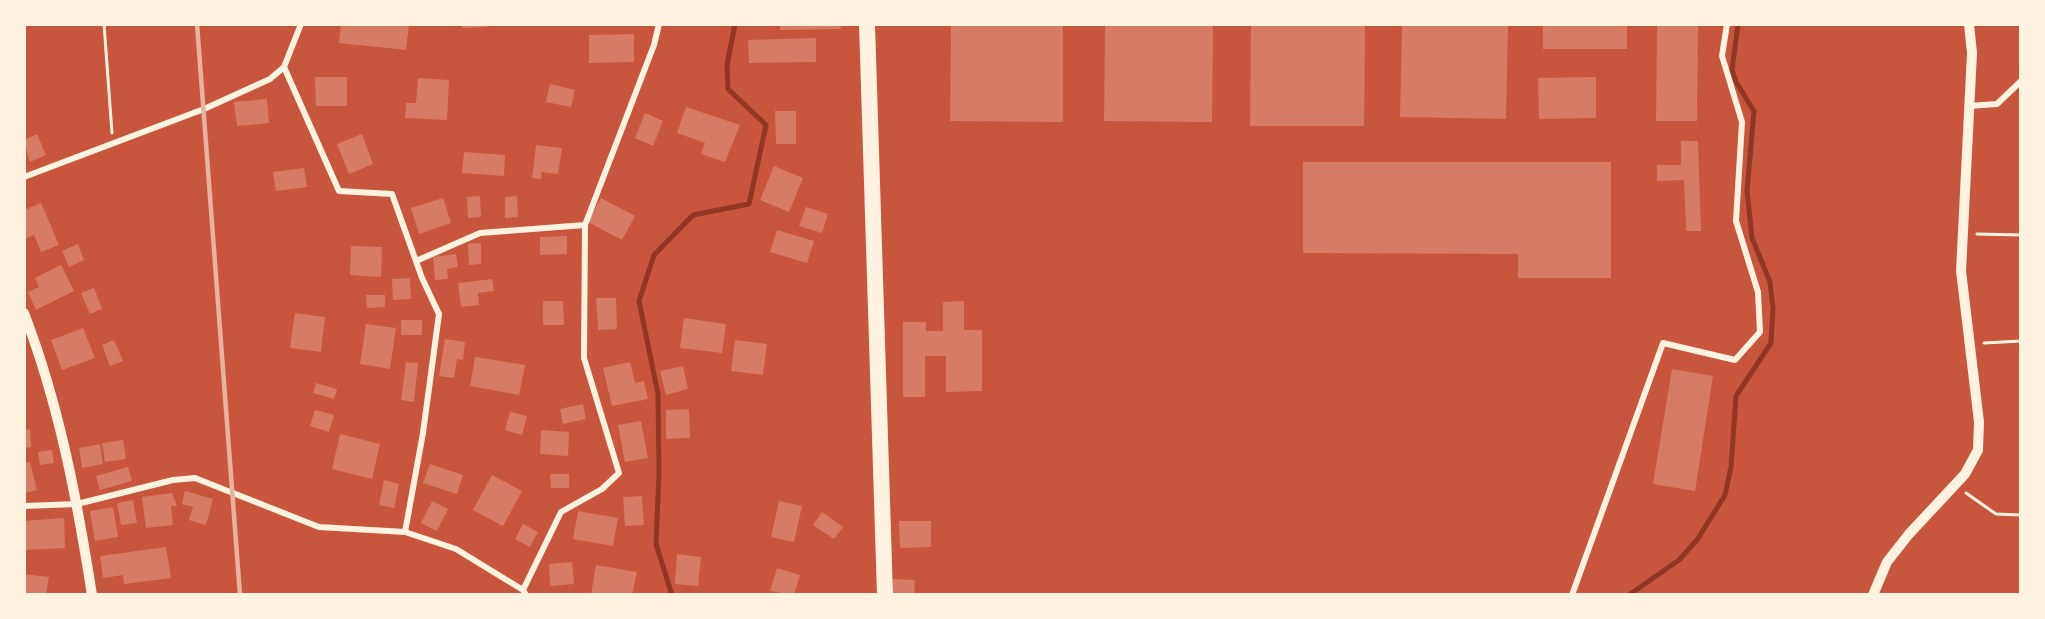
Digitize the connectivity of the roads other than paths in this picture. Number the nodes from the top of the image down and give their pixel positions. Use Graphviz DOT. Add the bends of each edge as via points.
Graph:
graph roads {
  1 [pos="301,24"];
  2 [pos="659,24"];
  3 [pos="867,24"];
  4 [pos="1727,24"];
  5 [pos="1969,24"];
  6 [pos="284,67"];
  7 [pos="2021,81"];
  8 [pos="1969,106"];
  9 [pos="24,177"];
  10 [pos="585,225"];
  11 [pos="416,261"];
  12 [pos="24,313"];
  13 [pos="77,504"];
  14 [pos="24,506"];
  15 [pos="405,532"];
  16 [pos="524,593"];
  17 [pos="92,595"];
  18 [pos="885,595"];
  19 [pos="1572,595"];
  20 [pos="1873,595"];
  1 -- 6 [label="street"];
  2 -- 10 [label="street"];
  3 -- 18 [label="highway"];
  4 -- 19 [label="street" via="1722,56 1742,122 1736,221 1758,292 1760,332 1735,360 1663,343"];
  5 -- 8 [label="street"];
  6 -- 9 [label="street" via="270,79 204,109"];
  6 -- 11 [label="street" via="339,190 392,194"];
  7 -- 8 [label="street" via="1996,104"];
  8 -- 20 [label="street" via="1961,271 1979,422 1978,450 1965,474 1887,562"];
  10 -- 11 [label="street" via="480,233"];
  10 -- 16 [label="street" via="584,358 619,473 602,489 561,512"];
  11 -- 15 [label="street" via="439,314"];
  12 -- 13 [label="street" via="56,408"];
  13 -- 14 [label="street"];
  13 -- 15 [label="street" via="195,478 320,527"];
  13 -- 17 [label="street"];
  15 -- 16 [label="street" via="456,549"];
}
